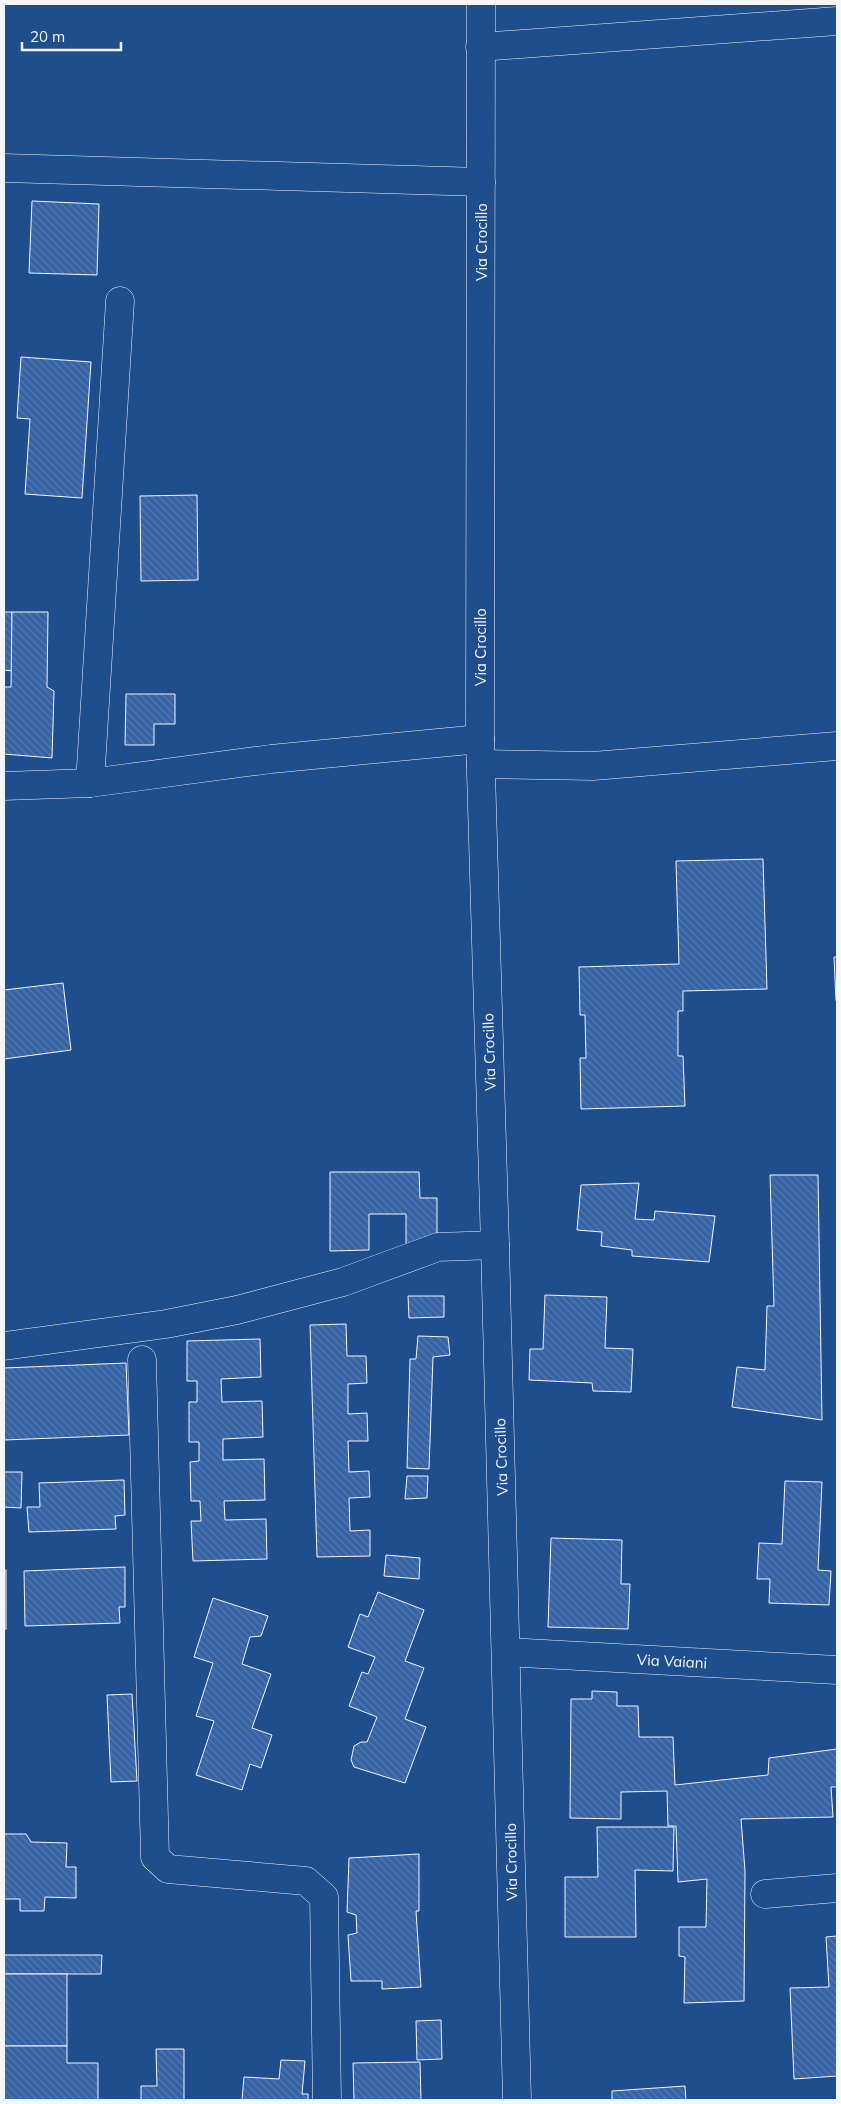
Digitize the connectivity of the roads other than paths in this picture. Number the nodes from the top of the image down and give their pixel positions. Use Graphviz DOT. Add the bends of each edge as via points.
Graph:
graph roads {
  1 [pos="481,4"];
  2 [pos="837,21"];
  3 [pos="480,47"];
  4 [pos="4,168"];
  5 [pos="481,182"];
  6 [pos="120,301"];
  7 [pos="837,746"];
  8 [pos="480,751"];
  9 [pos="90,783"];
  10 [pos="4,786"];
  11 [pos="495,1245"];
  12 [pos="4,1346"];
  13 [pos="142,1360"];
  14 [pos="506,1652"];
  15 [pos="837,1670"];
  16 [pos="837,1888"];
  17 [pos="765,1894"];
  18 [pos="327,2100"];
  19 [pos="516,2100"];
  1 -- 3 [label="street, Via Crocillo"];
  2 -- 3 [label="street"];
  3 -- 5 [label="street, Via Crocillo"];
  4 -- 5 [label="street"];
  5 -- 8 [label="street, Via Crocillo"];
  6 -- 9 [label="street"];
  7 -- 8 [label="street" via="592,766"];
  8 -- 9 [label="street" via="271,759"];
  8 -- 11 [label="street, Via Crocillo"];
  9 -- 10 [label="street"];
  11 -- 12 [label="street" via="438,1247 344,1282 237,1310 166,1324"];
  11 -- 14 [label="street, Via Crocillo"];
  13 -- 18 [label="street" via="154,1857 168,1869 306,1881 324,1897"];
  14 -- 15 [label="street, Via Vaiani"];
  14 -- 19 [label="street, Via Crocillo"];
  16 -- 17 [label="street"];
}
